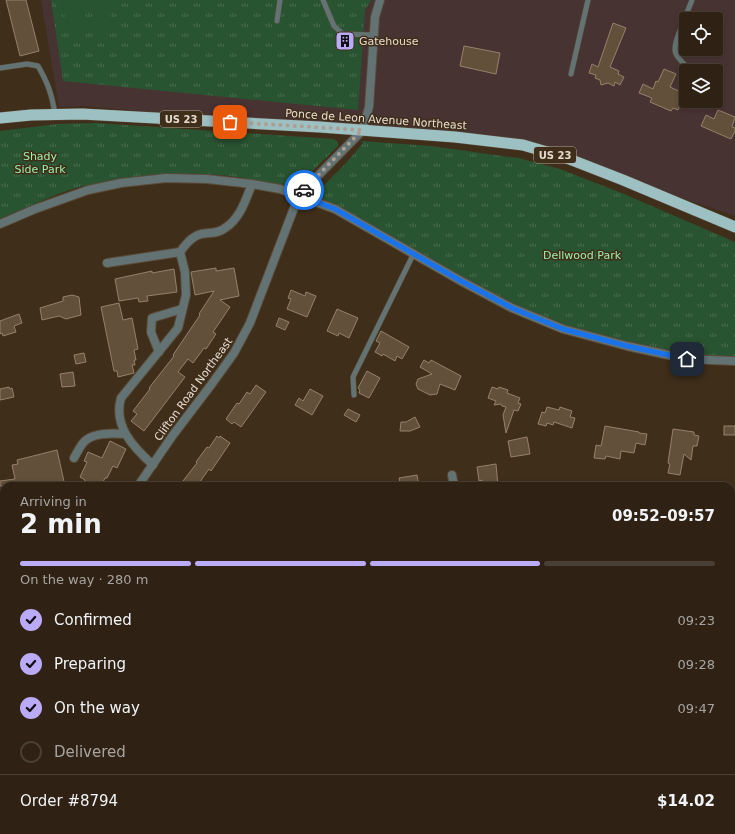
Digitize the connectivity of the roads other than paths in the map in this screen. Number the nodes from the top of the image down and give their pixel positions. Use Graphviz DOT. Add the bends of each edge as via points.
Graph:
graph roads {
  1 [pos="280,0"];
  2 [pos="323,0"];
  3 [pos="380,0"];
  4 [pos="588,0"];
  5 [pos="692,0"];
  6 [pos="687,12"];
  7 [pos="277,21"];
  8 [pos="679,33"];
  9 [pos="374,35"];
  10 [pos="684,64"];
  11 [pos="0,68"];
  12 [pos="571,74"];
  13 [pos="55,114"];
  14 [pos="0,118"];
  15 [pos="362,130"];
  16 [pos="252,184"];
  17 [pos="299,195"];
  18 [pos="0,224"];
  19 [pos="735,227"];
  20 [pos="180,252"];
  21 [pos="414,253"];
  22 [pos="108,263"];
  23 [pos="182,309"];
  24 [pos="159,352"];
  25 [pos="735,360"];
  26 [pos="354,395"];
  27 [pos="125,434"];
  28 [pos="74,458"];
  29 [pos="152,464"];
  30 [pos="452,475"];
  31 [pos="141,482"];
  32 [pos="453,482"];
  1 -- 7 [label="lane"];
  2 -- 9 [label="lane" via="334,26 343,34"];
  3 -- 9 [label="street, Clifton Road Northeast" via="375,17"];
  4 -- 12 [label="lane"];
  5 -- 6 [label="lane"];
  8 -- 10 [label="lane" via="674,46 676,56"];
  9 -- 15 [label="street, Clifton Road Northeast" via="369,107"];
  11 -- 13 [label="lane" via="27,64 38,66 52,94"];
  13 -- 14 [label="highway, Ponce de Leon Avenue Northeast / US 23"];
  13 -- 15 [label="highway, Ponce de Leon Avenue Northeast / US 23"];
  15 -- 17 [label="street, Clifton Road Northeast"];
  15 -- 19 [label="highway, Ponce de Leon Avenue Northeast / US 23" via="455,137 523,146 564,157"];
  16 -- 17 [label="street"];
  16 -- 18 [label="street" via="166,178 121,183 88,190"];
  16 -- 20 [label="street" via="241,211 226,228 191,239"];
  17 -- 21 [label="street" via="335,209"];
  17 -- 29 [label="street, Clifton Road Northeast" via="250,323 234,353"];
  20 -- 22 [label="street"];
  20 -- 23 [label="street" via="185,272 186,295"];
  21 -- 25 [label="street" via="512,308 563,329 687,359"];
  21 -- 26 [label="lane" via="353,377"];
  23 -- 24 [label="street" via="178,328"];
  23 -- 24 [label="street" via="152,318 151,332"];
  24 -- 27 [label="street" via="121,398 118,408"];
  27 -- 28 [label="street" via="112,432 91,438 85,441"];
  27 -- 29 [label="street"];
  29 -- 31 [label="street, Clifton Road Northeast"];
  30 -- 32 [label="street"];
}
